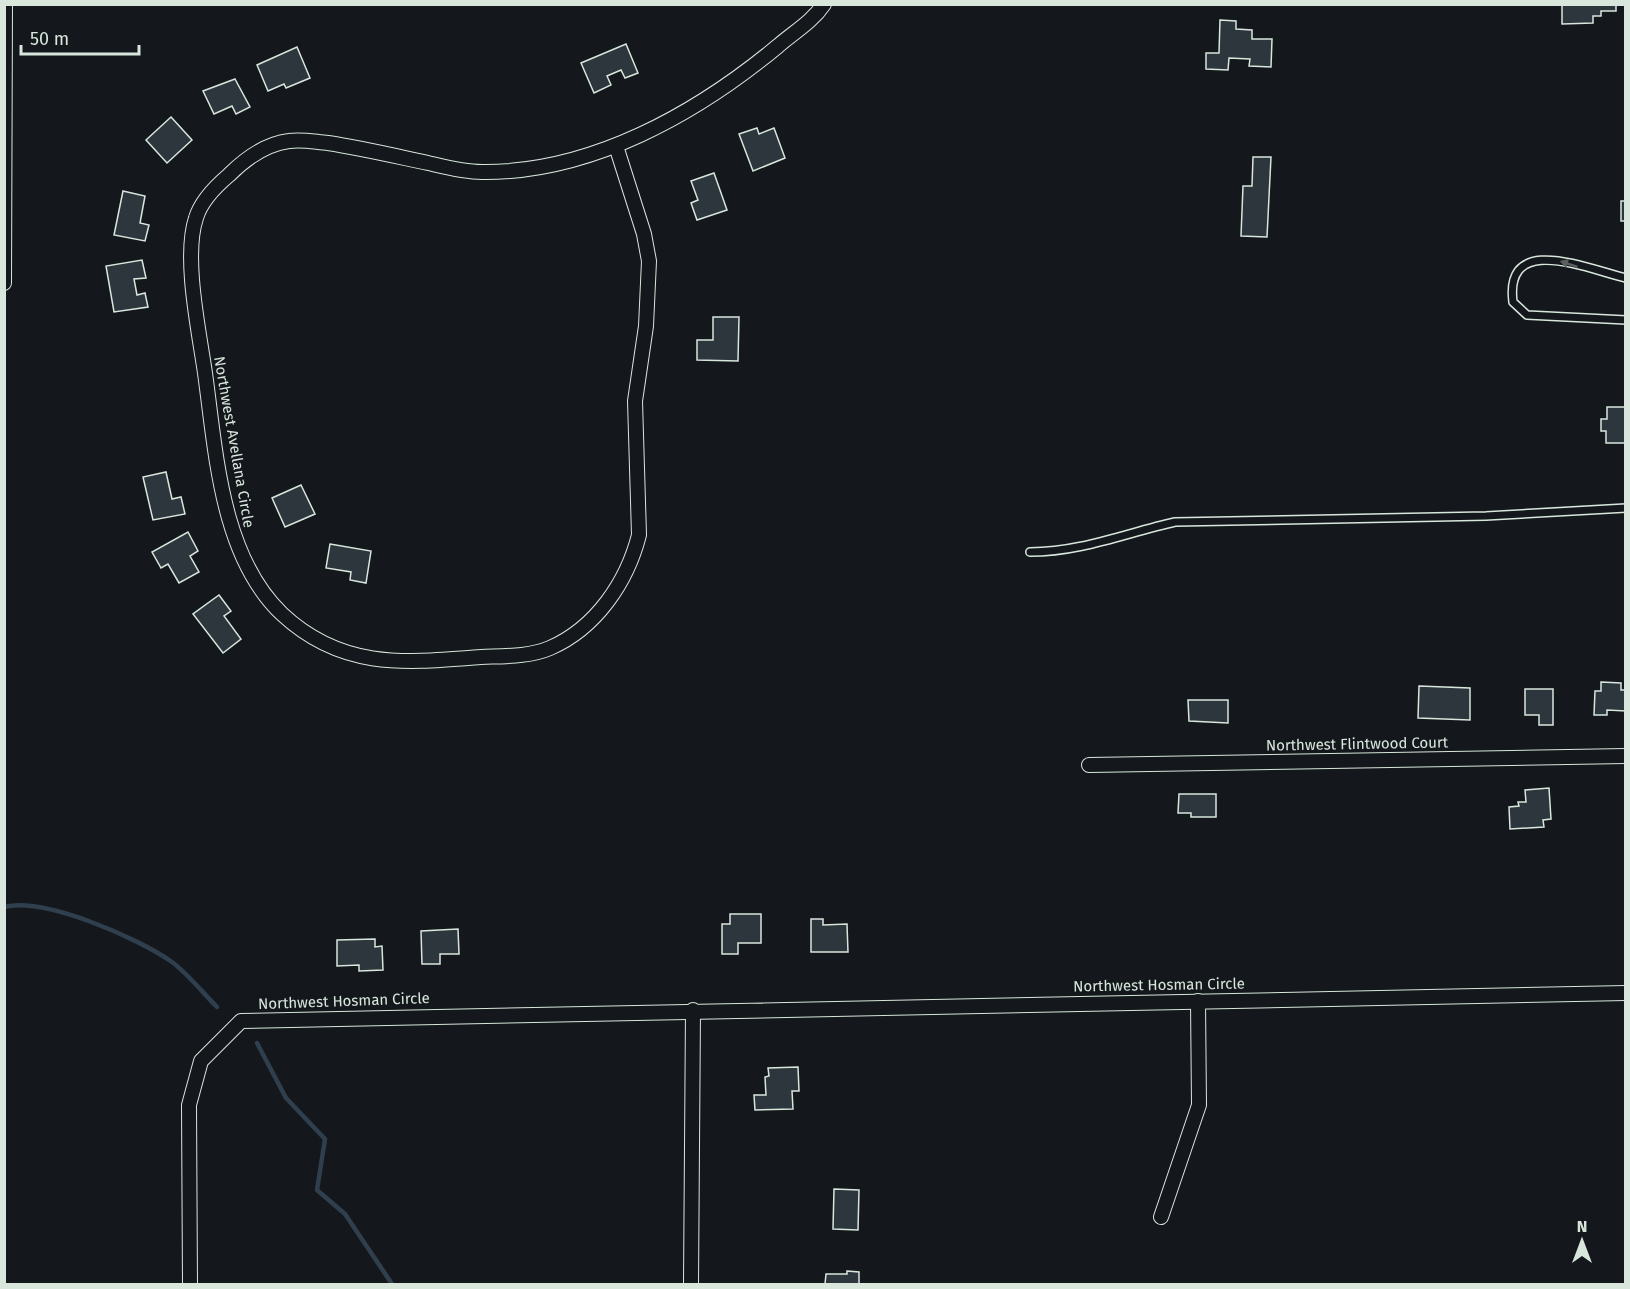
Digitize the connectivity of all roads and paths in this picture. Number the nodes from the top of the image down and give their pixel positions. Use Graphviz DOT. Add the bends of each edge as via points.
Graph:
graph roads {
  1 [pos="5,4"];
  2 [pos="824,4"];
  3 [pos="616,146"];
  4 [pos="1626,278"];
  5 [pos="4,283"];
  6 [pos="1626,320"];
  7 [pos="1626,508"];
  8 [pos="1030,552"];
  9 [pos="1626,756"];
  10 [pos="1089,765"];
  11 [pos="1626,993"];
  12 [pos="1198,1001"];
  13 [pos="693,1010"];
  14 [pos="1161,1217"];
  15 [pos="190,1284"];
  16 [pos="691,1284"];
  1 -- 5 [label="street"];
  2 -- 3 [label="street, Northwest Avellana Circle" via="798,32 754,66 641,136"];
  3 -- 3 [label="street, Northwest Avellana Circle" via="644,234 650,283 635,401 639,535 634,556 619,585 600,612 575,633 550,648 530,654 383,662 348,655 316,639 282,614 256,583 242,558 229,520 193,288 192,237 201,206 243,161 264,148 288,141 342,145 482,172 571,160"];
  4 -- 6 [label="lane, one-way" via="1540,258 1527,263 1516,274 1512,289 1513,302 1527,315"];
  7 -- 8 [label="lane" via="1486,516 1175,522 1087,547"];
  9 -- 10 [label="street, Northwest Flintwood Court"];
  11 -- 12 [label="street, Northwest Hosman Circle"];
  12 -- 13 [label="street, Northwest Hosman Circle"];
  12 -- 14 [label="street" via="1199,1105"];
  13 -- 15 [label="street, Northwest Hosman Circle" via="241,1021 201,1061 189,1105"];
  13 -- 16 [label="street"];
}
